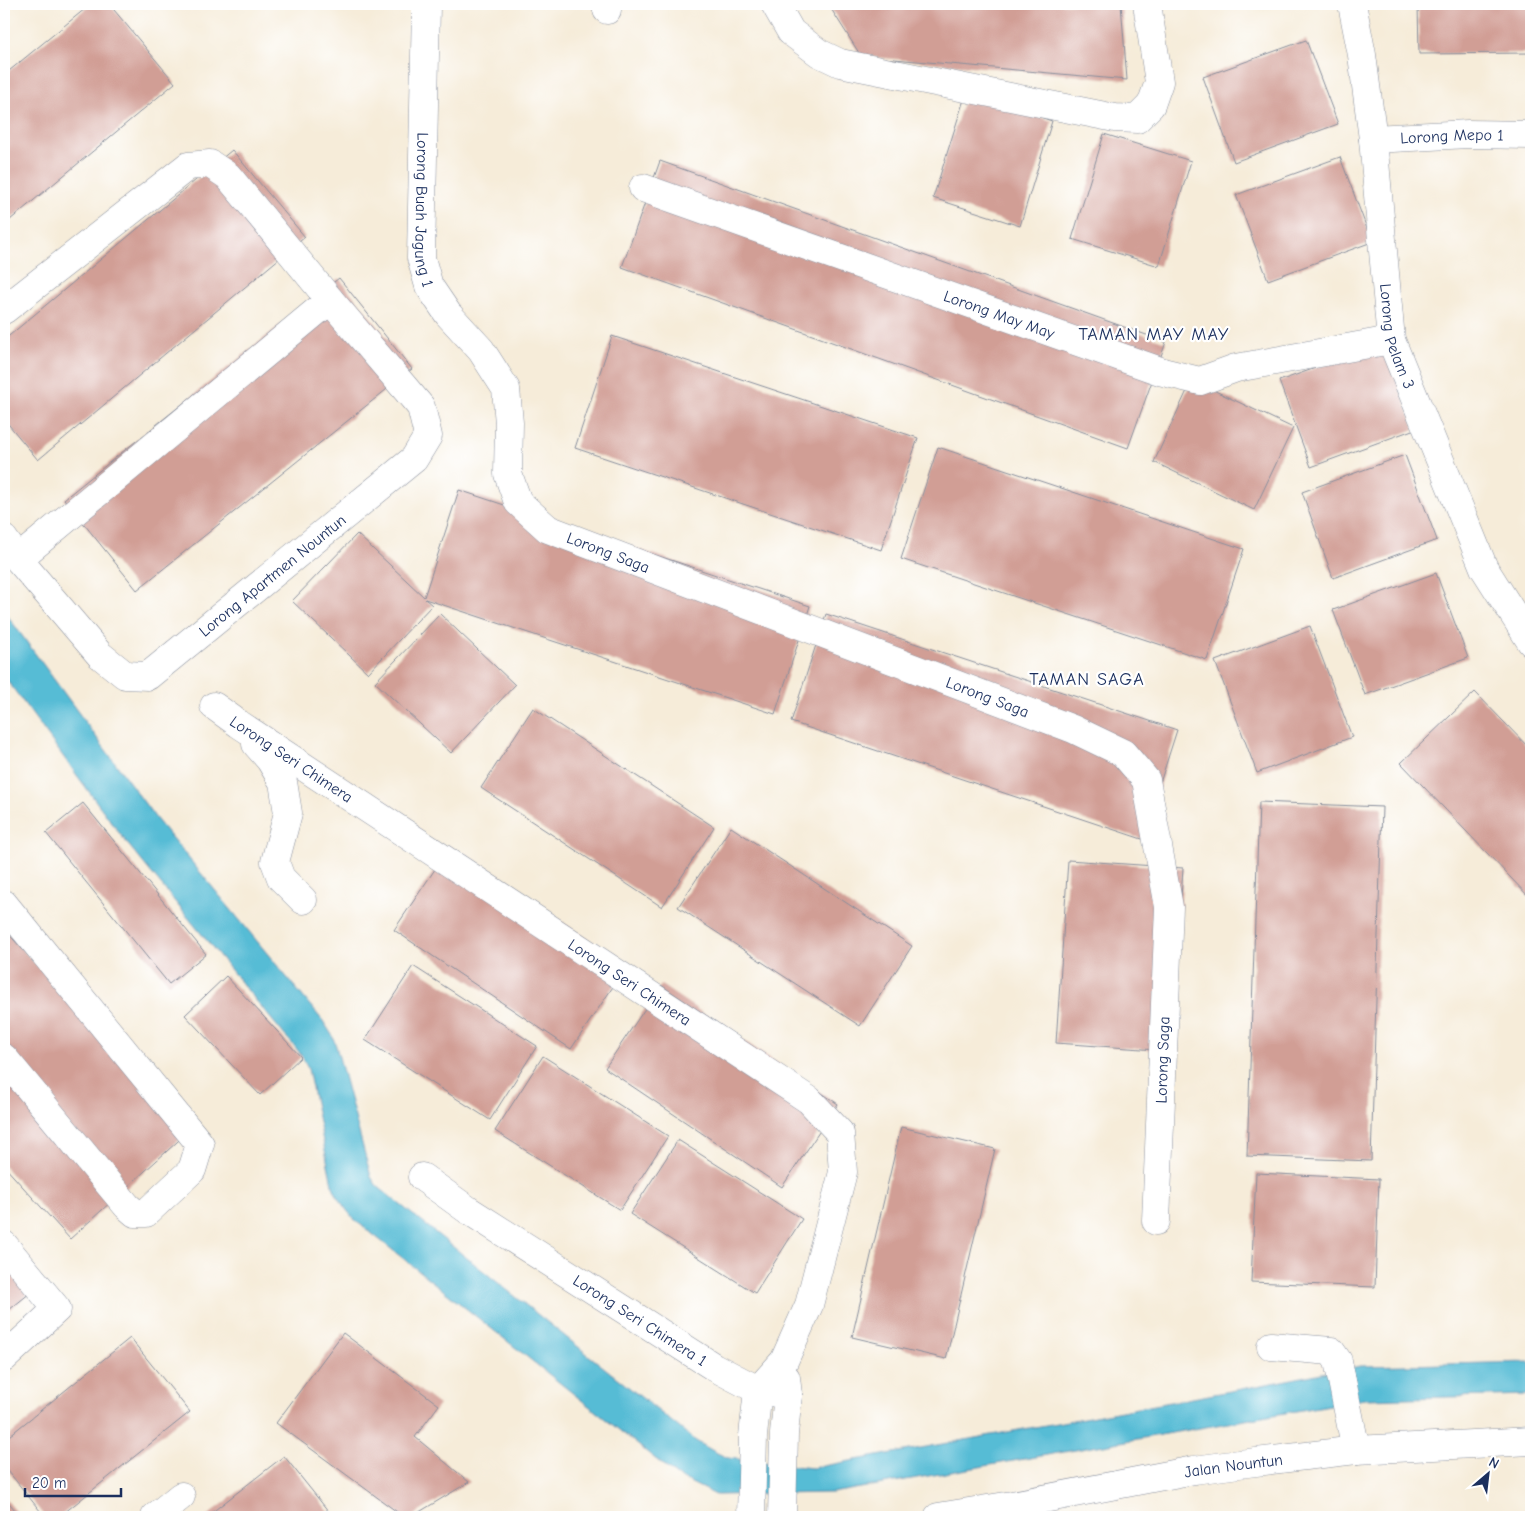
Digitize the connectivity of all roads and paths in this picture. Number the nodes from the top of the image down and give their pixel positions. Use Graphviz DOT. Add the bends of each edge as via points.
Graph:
graph roads {
  1 [pos="426,4"];
  2 [pos="775,4"];
  3 [pos="1147,4"];
  4 [pos="1352,4"];
  5 [pos="1531,135"];
  6 [pos="1373,139"];
  7 [pos="643,188"];
  8 [pos="330,300"];
  9 [pos="4,310"];
  10 [pos="1391,340"];
  11 [pos="506,389"];
  12 [pos="11,549"];
  13 [pos="1531,642"];
  14 [pos="214,706"];
  15 [pos="239,724"];
  16 [pos="303,900"];
  17 [pos="4,904"];
  18 [pos="4,1058"];
  19 [pos="422,1177"];
  20 [pos="1156,1221"];
  21 [pos="4,1245"];
  22 [pos="1271,1346"];
  23 [pos="4,1358"];
  24 [pos="784,1361"];
  25 [pos="758,1390"];
  26 [pos="788,1395"];
  27 [pos="1531,1440"];
  28 [pos="1356,1450"];
  29 [pos="181,1496"];
  30 [pos="155,1517"];
  31 [pos="751,1517"];
  32 [pos="782,1517"];
  33 [pos="938,1517"];
  1 -- 11 [label="street, Lorong Buah Jagung 1" via="421,258 429,286 448,314 481,350"];
  2 -- 3 [label="street" via="791,32 819,53 840,63 1115,118 1137,119 1151,105 1159,82"];
  4 -- 6 [label="street, Lorong Pelam 3"];
  5 -- 6 [label="street, Lorong Mepo 1" via="1468,134"];
  6 -- 10 [label="street, Lorong Pelam 3"];
  7 -- 10 [label="street, Lorong May May" via="1164,372 1200,381 1236,368"];
  8 -- 9 [label="street, Lorong Apartmen Nountun" via="228,176 210,164 188,166"];
  8 -- 12 [label="street"];
  8 -- 12 [label="street, Lorong Apartmen Nountun" via="421,407 428,436 414,459 148,676 126,675 100,655"];
  10 -- 13 [label="street, Lorong Pelam 3" via="1484,568"];
  11 -- 20 [label="street, Lorong Saga" via="508,474 518,502 548,529 1073,729 1124,753 1146,780 1168,907"];
  14 -- 15 [label="street, Lorong Seri Chimera"];
  15 -- 16 [label="street" via="270,760 283,782 288,813 275,862 281,878"];
  15 -- 24 [label="street, Lorong Seri Chimera" via="809,1100 840,1133 843,1172 809,1305"];
  17 -- 18 [label="street" via="200,1144 192,1170 146,1213 135,1212 126,1206"];
  19 -- 25 [label="street, Lorong Seri Chimera 1" via="468,1210 714,1367"];
  21 -- 23 [label="street" via="57,1309"];
  22 -- 28 [label="street" via="1331,1352 1338,1361"];
  24 -- 25 [label="street"];
  24 -- 26 [label="street"];
  25 -- 26 [label="street, Lorong Seri Chimera 1"];
  25 -- 31 [label="street"];
  26 -- 32 [label="street"];
  27 -- 28 [label="street, Jalan Nountun"];
  28 -- 33 [label="street, Jalan Nountun" via="1194,1470"];
  29 -- 30 [label="street"];
}
